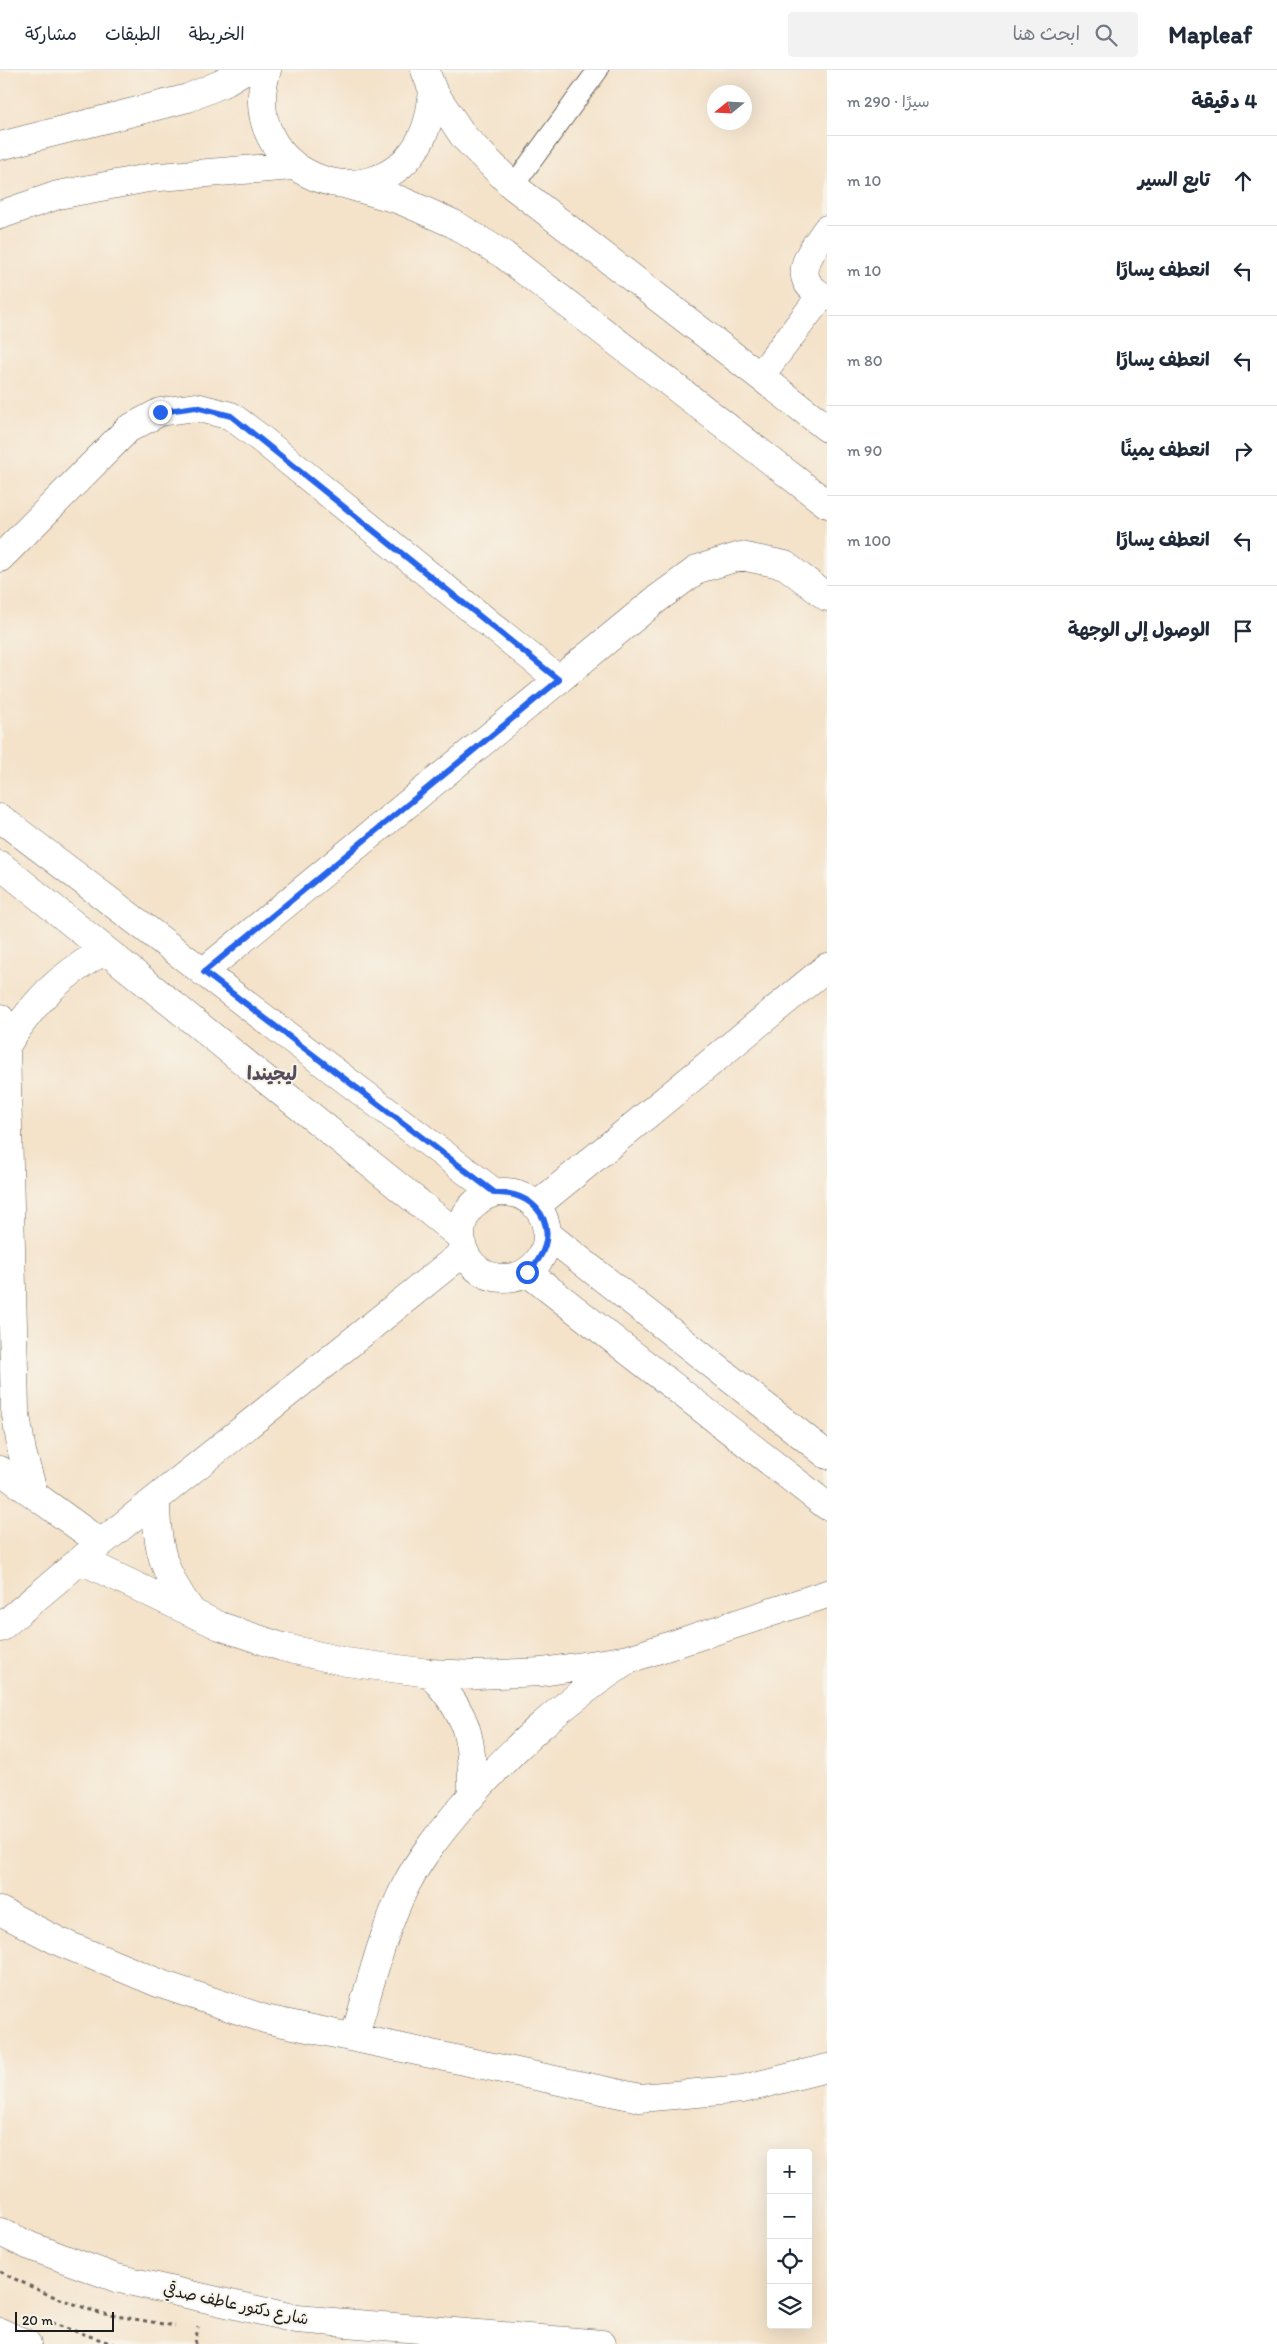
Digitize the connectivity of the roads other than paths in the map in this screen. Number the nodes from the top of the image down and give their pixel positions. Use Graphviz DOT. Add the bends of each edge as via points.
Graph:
graph roads {
  1 [pos="244,70"];
  2 [pos="268,70"];
  3 [pos="598,70"];
  4 [pos="429,80"];
  5 [pos="0,146"];
  6 [pos="293,166"];
  7 [pos="344,184"];
  8 [pos="513,186"];
  9 [pos="0,214"];
  10 [pos="827,229"];
  11 [pos="824,297"];
  12 [pos="760,376"];
  13 [pos="827,428"];
  14 [pos="827,504"];
  15 [pos="0,558"];
  16 [pos="827,597"];
  17 [pos="559,680"];
  18 [pos="0,818"];
  19 [pos="0,865"];
  20 [pos="105,950"];
  21 [pos="827,966"];
  22 [pos="204,972"];
  23 [pos="0,1018"];
  24 [pos="6,1046"];
  25 [pos="495,1193"];
  26 [pos="536,1206"];
  27 [pos="547,1234"];
  28 [pos="463,1244"];
  29 [pos="527,1272"];
  30 [pos="6,1370"];
  31 [pos="827,1455"];
  32 [pos="0,1470"];
  33 [pos="34,1494"];
  34 [pos="156,1499"];
  35 [pos="827,1506"];
  36 [pos="91,1551"];
  37 [pos="827,1594"];
  38 [pos="193,1614"];
  39 [pos="0,1628"];
  40 [pos="629,1659"];
  41 [pos="430,1673"];
  42 [pos="472,1795"];
  43 [pos="0,1911"];
  44 [pos="354,2038"];
  45 [pos="827,2068"];
  46 [pos="0,2232"];
  47 [pos="0,2332"];
  48 [pos="27,2344"];
  49 [pos="602,2344"];
  1 -- 5 [label="street" via="188,98"];
  2 -- 6 [label="street" via="262,93 267,130"];
  3 -- 8 [label="lane"];
  4 -- 7 [label="street" via="429,116 422,139 408,158 389,173 367,182"];
  4 -- 8 [label="street" via="464,138"];
  6 -- 7 [label="street" via="317,179"];
  6 -- 9 [label="street" via="148,178 58,195"];
  7 -- 14 [label="street" via="400,200 454,224 504,255"];
  8 -- 12 [label="street"];
  10 -- 11 [label="street" via="808,256 804,271 809,286"];
  11 -- 12 [label="street"];
  12 -- 13 [label="street"];
  15 -- 17 [label="street" via="128,429 160,412 196,407 231,416 253,432"];
  16 -- 17 [label="street" via="785,565 741,556 698,569"];
  17 -- 22 [label="street"];
  18 -- 22 [label="street"];
  19 -- 20 [label="street"];
  20 -- 24 [label="street" via="48,990 25,1016"];
  20 -- 28 [label="street"];
  21 -- 26 [label="street"];
  22 -- 25 [label="street"];
  23 -- 24 [label="street"];
  24 -- 30 [label="street"];
  25 -- 26 [label="street" via="510,1192 525,1197"];
  25 -- 28 [label="street" via="481,1198 470,1208 463,1222"];
  26 -- 27 [label="street" via="544,1219"];
  27 -- 29 [label="street" via="545,1249"];
  27 -- 31 [label="street"];
  28 -- 29 [label="street" via="472,1264 484,1273 498,1278 513,1278"];
  28 -- 34 [label="street"];
  29 -- 35 [label="street"];
  30 -- 33 [label="street"];
  32 -- 33 [label="street"];
  33 -- 36 [label="street"];
  34 -- 36 [label="street"];
  34 -- 38 [label="street" via="156,1530 163,1561 175,1590"];
  36 -- 38 [label="street"];
  36 -- 39 [label="street"];
  37 -- 40 [label="street"];
  38 -- 41 [label="street" via="282,1647 346,1662"];
  40 -- 41 [label="street" via="542,1672"];
  40 -- 42 [label="street" via="546,1720"];
  41 -- 42 [label="street" via="448,1692 462,1715 470,1740"];
  42 -- 44 [label="street" via="437,1837 407,1883 393,1915"];
  43 -- 44 [label="street" via="60,1942 161,1984 264,2019"];
  44 -- 45 [label="street" via="640,2098 743,2089"];
  46 -- 49 [label="street, شارع دكتور عاطف صدقي" via="116,2278 297,2319"];
  47 -- 48 [label="street"];
}
